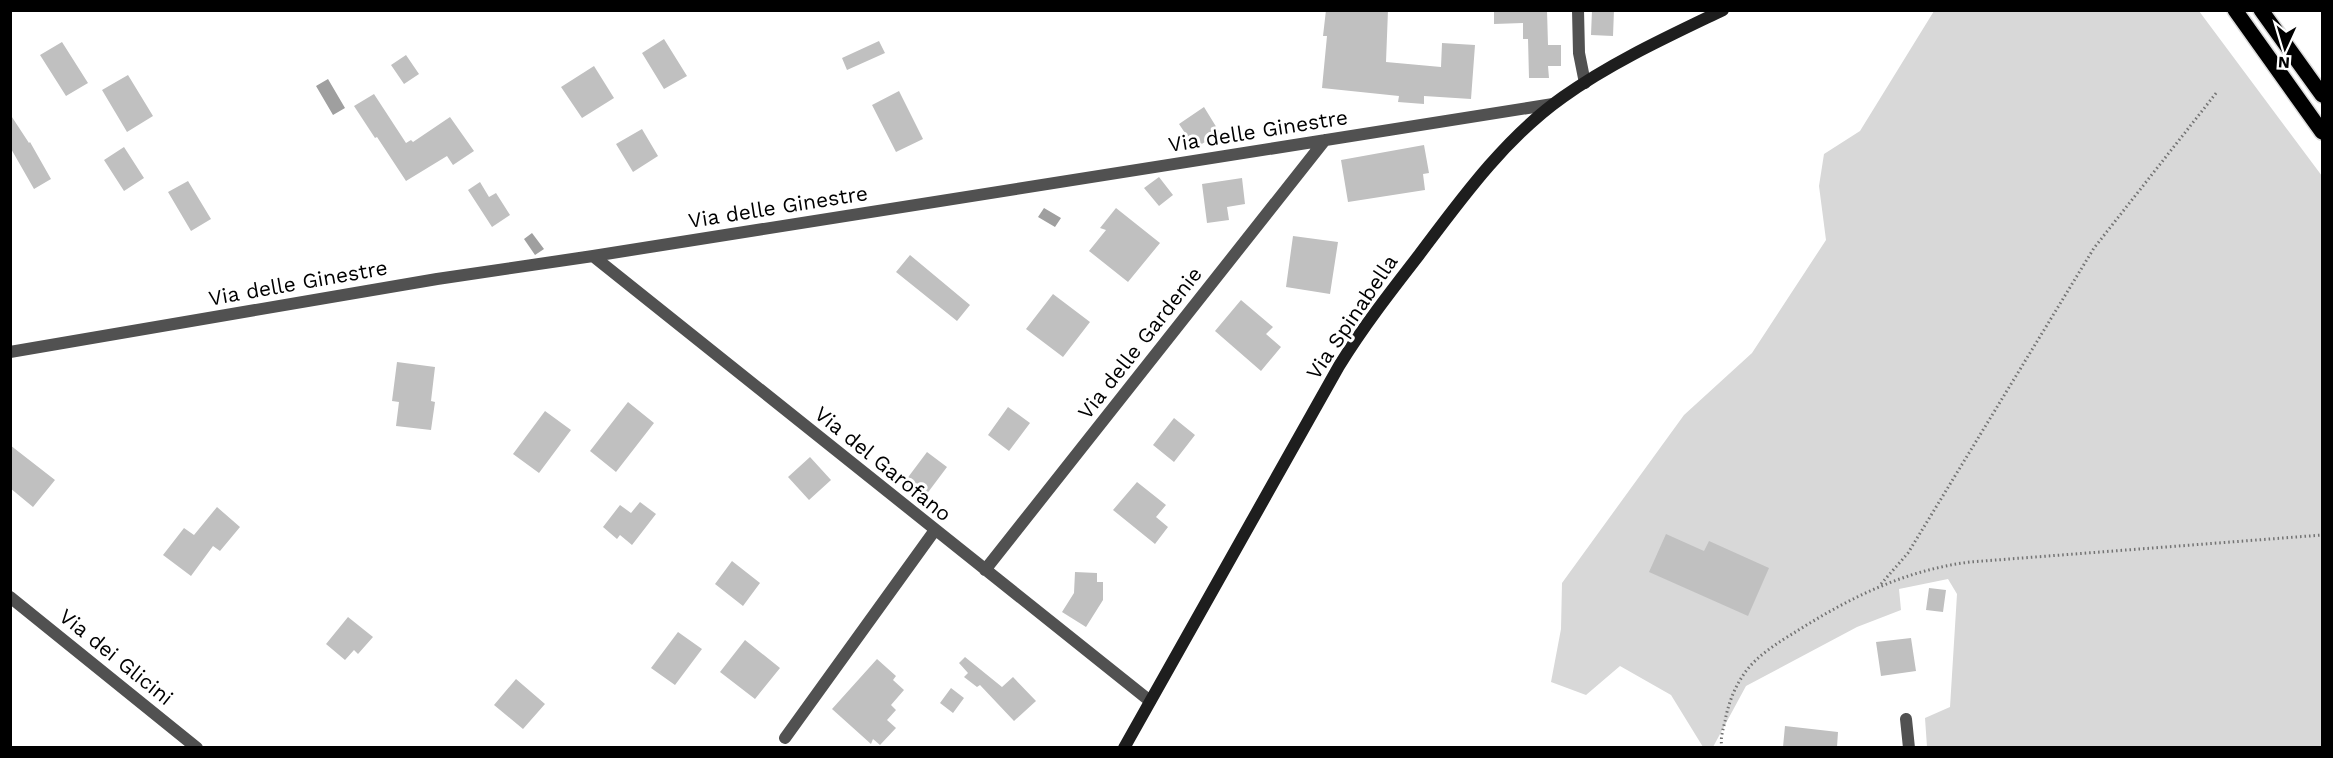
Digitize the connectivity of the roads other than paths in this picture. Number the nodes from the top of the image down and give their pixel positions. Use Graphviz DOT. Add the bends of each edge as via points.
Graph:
graph roads {
  1 [pos="1578,10"];
  2 [pos="1723,10"];
  3 [pos="2235,10"];
  4 [pos="2261,10"];
  5 [pos="1586,82"];
  6 [pos="2322,96"];
  7 [pos="1553,104"];
  8 [pos="2322,132"];
  9 [pos="1325,141"];
  10 [pos="593,256"];
  11 [pos="10,352"];
  12 [pos="935,530"];
  13 [pos="985,570"];
  14 [pos="10,597"];
  15 [pos="1150,701"];
  16 [pos="1906,719"];
  17 [pos="785,738"];
  18 [pos="197,747"];
  19 [pos="1124,747"];
  20 [pos="1909,747"];
  1 -- 5 [label="street" via="1579,53"];
  2 -- 5 [label="street, Via Spinabella"];
  3 -- 8 [label="main road"];
  4 -- 6 [label="main road"];
  5 -- 7 [label="street, Via Spinabella"];
  7 -- 9 [label="street, Via delle Ginestre"];
  7 -- 15 [label="street, Via Spinabella" via="1473,184 1349,348"];
  9 -- 10 [label="street, Via delle Ginestre"];
  9 -- 13 [label="street, Via delle Gardenie"];
  10 -- 11 [label="street, Via delle Ginestre" via="426,280"];
  10 -- 12 [label="street, Via del Garofano"];
  12 -- 13 [label="street, Via del Garofano"];
  12 -- 17 [label="street"];
  13 -- 15 [label="street, Via del Garofano"];
  14 -- 18 [label="street, Via dei Glicini"];
  15 -- 19 [label="street, Via Spinabella"];
  16 -- 20 [label="street"];
}
